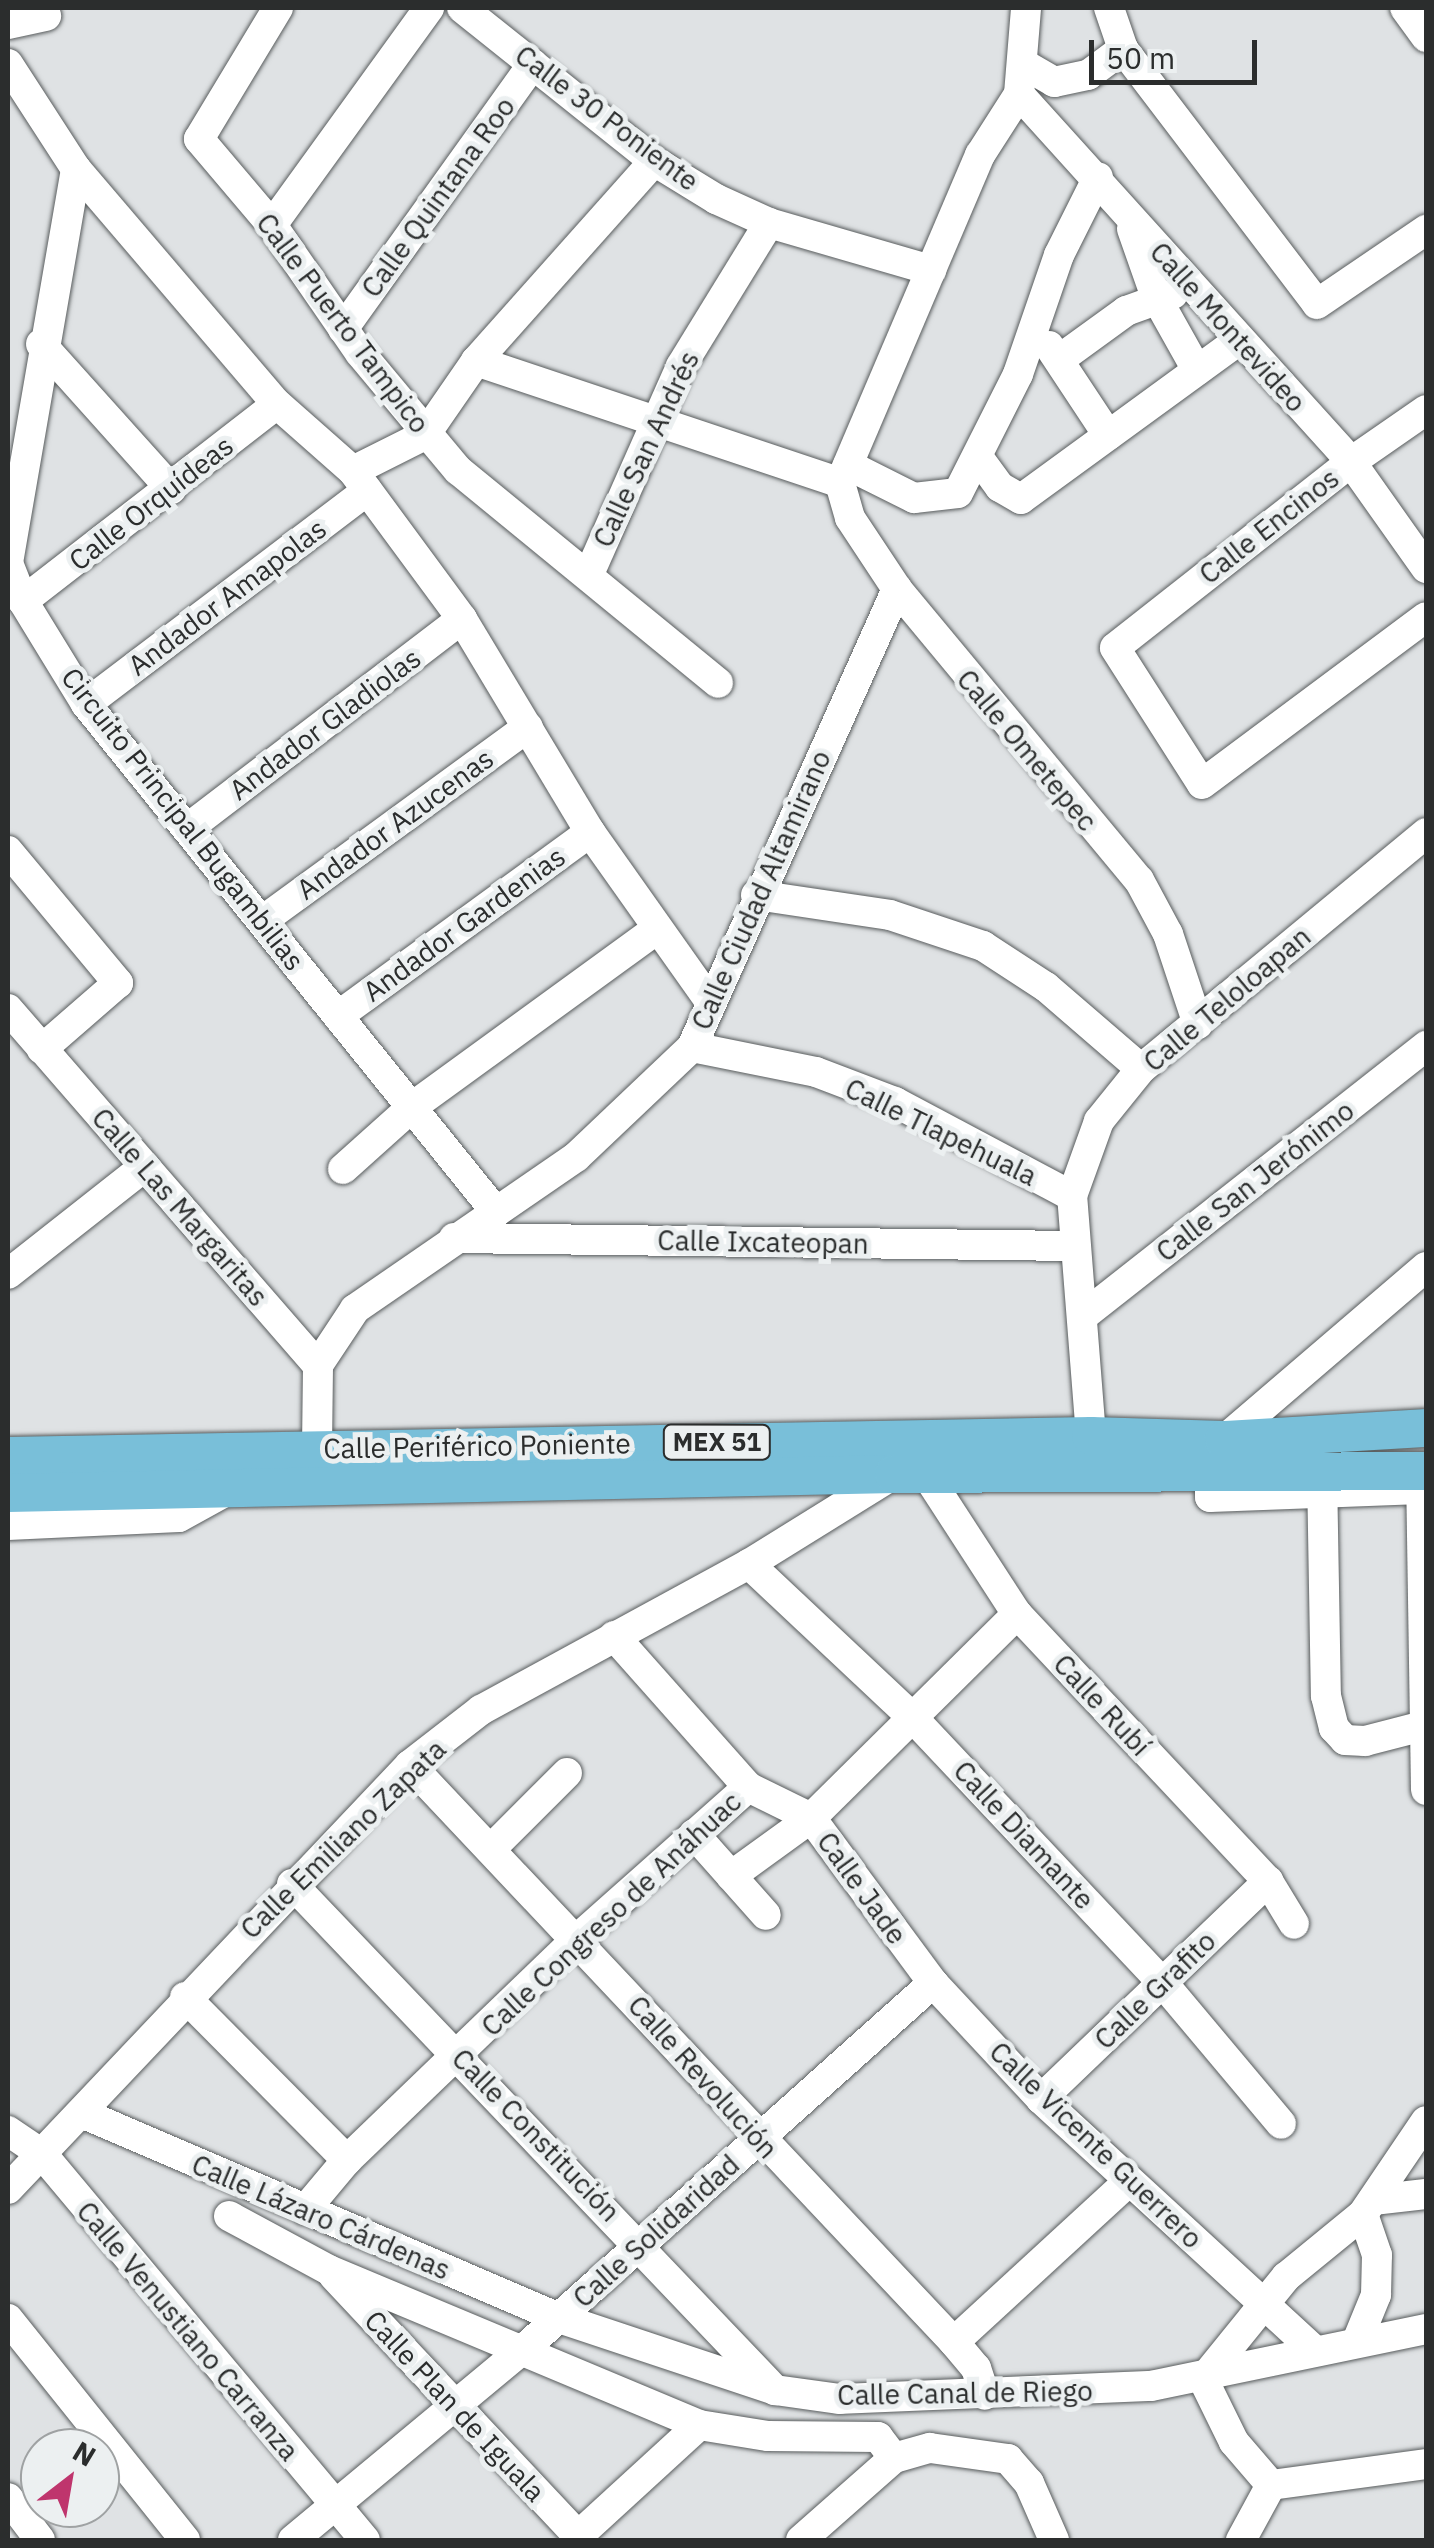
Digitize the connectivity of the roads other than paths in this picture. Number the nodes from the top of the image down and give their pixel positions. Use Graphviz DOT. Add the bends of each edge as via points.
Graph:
graph roads {
  1 [pos="278,8"];
  2 [pos="429,8"];
  3 [pos="462,8"];
  4 [pos="1026,8"];
  5 [pos="1109,8"];
  6 [pos="1405,8"];
  7 [pos="46,16"];
  8 [pos="8,24"];
  9 [pos="1426,37"];
  10 [pos="1123,48"];
  11 [pos="8,64"];
  12 [pos="533,64"];
  13 [pos="1022,80"];
  14 [pos="654,161"];
  15 [pos="76,170"];
  16 [pos="1098,177"];
  17 [pos="1127,213"];
  18 [pos="769,223"];
  19 [pos="272,225"];
  20 [pos="1426,230"];
  21 [pos="930,270"];
  22 [pos="1196,291"];
  23 [pos="1156,297"];
  24 [pos="343,330"];
  25 [pos="1036,331"];
  26 [pos="1238,340"];
  27 [pos="41,344"];
  28 [pos="1060,359"];
  29 [pos="476,362"];
  30 [pos="1197,370"];
  31 [pos="278,404"];
  32 [pos="1426,410"];
  33 [pos="656,421"];
  34 [pos="425,435"];
  35 [pos="1108,435"];
  36 [pos="978,457"];
  37 [pos="1350,462"];
  38 [pos="844,474"];
  39 [pos="360,481"];
  40 [pos="171,490"];
  41 [pos="1426,568"];
  42 [pos="589,574"];
  43 [pos="897,589"];
  44 [pos="23,601"];
  45 [pos="1426,617"];
  46 [pos="462,619"];
  47 [pos="718,682"];
  48 [pos="86,704"];
  49 [pos="528,727"];
  50 [pos="188,829"];
  51 [pos="590,832"];
  52 [pos="1426,833"];
  53 [pos="8,850"];
  54 [pos="756,895"];
  55 [pos="262,921"];
  56 [pos="656,930"];
  57 [pos="711,1004"];
  58 [pos="8,1009"];
  59 [pos="338,1016"];
  60 [pos="1198,1024"];
  61 [pos="1426,1046"];
  62 [pos="692,1047"];
  63 [pos="42,1049"];
  64 [pos="1141,1069"];
  65 [pos="412,1107"];
  66 [pos="145,1166"];
  67 [pos="343,1168"];
  68 [pos="1072,1196"];
  69 [pos="496,1212"];
  70 [pos="454,1238"];
  71 [pos="1073,1246"];
  72 [pos="1426,1267"];
  73 [pos="8,1274"];
  74 [pos="1083,1316"];
  75 [pos="318,1364"];
  76 [pos="1426,1428"];
  77 [pos="1091,1436"];
  78 [pos="317,1448"];
  79 [pos="8,1456"];
  80 [pos="1217,1457"];
  81 [pos="910,1474"];
  82 [pos="1423,1477"];
  83 [pos="1322,1482"];
  84 [pos="230,1490"];
  85 [pos="8,1493"];
  86 [pos="8,1526"];
  87 [pos="748,1564"];
  88 [pos="1017,1614"];
  89 [pos="614,1636"];
  90 [pos="1424,1695"];
  91 [pos="911,1716"];
  92 [pos="1423,1726"];
  93 [pos="410,1764"];
  94 [pos="566,1773"];
  95 [pos="748,1787"];
  96 [pos="1426,1790"];
  97 [pos="811,1818"];
  98 [pos="694,1834"];
  99 [pos="492,1848"];
  100 [pos="732,1876"];
  101 [pos="1268,1881"];
  102 [pos="292,1884"];
  103 [pos="766,1915"];
  104 [pos="1294,1924"];
  105 [pos="578,1938"];
  106 [pos="1162,1982"];
  107 [pos="933,1983"];
  108 [pos="185,1997"];
  109 [pos="459,2056"];
  110 [pos="1041,2099"];
  111 [pos="84,2114"];
  112 [pos="1426,2120"];
  113 [pos="1280,2124"];
  114 [pos="8,2132"];
  115 [pos="758,2140"];
  116 [pos="42,2154"];
  117 [pos="346,2160"];
  118 [pos="1128,2182"];
  119 [pos="8,2188"];
  120 [pos="1426,2194"];
  121 [pos="1368,2207"];
  122 [pos="305,2210"];
  123 [pos="229,2216"];
  124 [pos="642,2244"];
  125 [pos="329,2270"];
  126 [pos="1265,2301"];
  127 [pos="8,2318"];
  128 [pos="558,2318"];
  129 [pos="1426,2329"];
  130 [pos="1358,2339"];
  131 [pos="954,2342"];
  132 [pos="1312,2348"];
  133 [pos="522,2350"];
  134 [pos="1203,2379"];
  135 [pos="775,2390"];
  136 [pos="984,2395"];
  137 [pos="455,2408"];
  138 [pos="699,2425"];
  139 [pos="894,2458"];
  140 [pos="1426,2464"];
  141 [pos="1270,2484"];
  142 [pos="8,2498"];
  143 [pos="334,2508"];
  144 [pos="1067,2537"];
  145 [pos="580,2538"];
  146 [pos="40,2540"];
  147 [pos="185,2540"];
  148 [pos="293,2540"];
  149 [pos="365,2540"];
  150 [pos="802,2540"];
  151 [pos="1241,2540"];
  1 -- 19 [label="street, Calle Puerto Tampico" via="199,139"];
  2 -- 19 [label="street"];
  3 -- 12 [label="street, Calle 30 Poniente"];
  4 -- 13 [label="street"];
  5 -- 10 [label="street"];
  6 -- 9 [label="street"];
  7 -- 8 [label="street"];
  10 -- 13 [label="street" via="1088,75"];
  10 -- 20 [label="street" via="1317,304"];
  11 -- 15 [label="street"];
  12 -- 14 [label="street, Calle 30 Poniente"];
  12 -- 24 [label="street, Calle Quintana Roo"];
  13 -- 16 [label="street, Calle Montevideo"];
  13 -- 21 [label="street" via="980,155"];
  14 -- 18 [label="street, Calle 30 Poniente"];
  14 -- 29 [label="street"];
  15 -- 27 [label="street, Circuito Principal Bugambilias"];
  15 -- 31 [label="street"];
  16 -- 17 [label="street, Calle Montevideo"];
  16 -- 25 [label="street" via="1059,255"];
  17 -- 22 [label="street, Calle Montevideo"];
  17 -- 23 [label="street"];
  18 -- 21 [label="street, Calle 30 Poniente"];
  18 -- 33 [label="street, Calle San Andrés" via="681,366"];
  19 -- 24 [label="street, Calle Puerto Tampico"];
  21 -- 38 [label="street"];
  22 -- 23 [label="street"];
  22 -- 26 [label="street, Calle Montevideo"];
  23 -- 28 [label="street"];
  23 -- 30 [label="street"];
  24 -- 34 [label="street, Calle Puerto Tampico"];
  25 -- 28 [label="street"];
  25 -- 36 [label="street"];
  26 -- 30 [label="street"];
  26 -- 37 [label="street, Calle Montevideo"];
  27 -- 40 [label="street"];
  27 -- 44 [label="street, Circuito Principal Bugambilias" via="8,563"];
  28 -- 35 [label="street"];
  29 -- 33 [label="street"];
  29 -- 34 [label="street"];
  30 -- 35 [label="street"];
  31 -- 39 [label="street"];
  31 -- 40 [label="street, Calle Orquídeas"];
  32 -- 37 [label="street, Calle Encinos"];
  33 -- 38 [label="street"];
  33 -- 42 [label="street, Calle San Andrés"];
  34 -- 39 [label="street, Andador Amapolas"];
  34 -- 42 [label="street, Calle Puerto Tampico" via="458,470"];
  35 -- 36 [label="street" via="1021,500 1000,487"];
  36 -- 38 [label="street" via="958,493 914,498"];
  37 -- 41 [label="street, Calle Montevideo"];
  37 -- 45 [label="street, Calle Encinos" via="1116,648 1202,784"];
  38 -- 43 [label="street, Calle Ometepec" via="850,518"];
  39 -- 46 [label="street"];
  39 -- 48 [label="street, Andador Amapolas"];
  40 -- 44 [label="street, Calle Orquídeas"];
  42 -- 47 [label="street, Calle Puerto Tampico"];
  43 -- 54 [label="street, Calle Ciudad Altamirano"];
  43 -- 60 [label="street, Calle Ometepec" via="1139,880 1168,934"];
  44 -- 48 [label="street, Circuito Principal Bugambilias"];
  46 -- 49 [label="street"];
  46 -- 50 [label="street, Andador Gladiolas"];
  48 -- 50 [label="street, Circuito Principal Bugambilias"];
  49 -- 51 [label="street"];
  49 -- 55 [label="street, Andador Azucenas"];
  50 -- 55 [label="street, Circuito Principal Bugambilias"];
  51 -- 56 [label="street"];
  51 -- 59 [label="street, Andador Gardenias"];
  52 -- 60 [label="street, Calle Teloloapan"];
  53 -- 63 [label="street" via="118,983"];
  54 -- 57 [label="street, Calle Ciudad Altamirano"];
  54 -- 64 [label="street" via="890,915 984,946 1046,987"];
  55 -- 59 [label="street, Circuito Principal Bugambilias"];
  56 -- 57 [label="street"];
  56 -- 65 [label="street"];
  57 -- 62 [label="street, Calle Ciudad Altamirano"];
  58 -- 63 [label="street, Calle Las Margaritas"];
  59 -- 65 [label="street, Circuito Principal Bugambilias"];
  60 -- 64 [label="street, Calle Teloloapan"];
  61 -- 74 [label="street, Calle San Jerónimo"];
  62 -- 68 [label="street, Calle Tlapehuala" via="816,1072 895,1102"];
  62 -- 69 [label="street, Calle Ciudad Altamirano" via="576,1157"];
  63 -- 66 [label="street, Calle Las Margaritas"];
  64 -- 68 [label="street, Calle Teloloapan" via="1099,1122"];
  65 -- 67 [label="street"];
  65 -- 69 [label="street, Circuito Principal Bugambilias"];
  66 -- 73 [label="street"];
  66 -- 75 [label="street, Calle Las Margaritas"];
  68 -- 71 [label="street, Calle Teloloapan"];
  69 -- 70 [label="street, Calle Ciudad Altamirano"];
  70 -- 71 [label="street, Calle Ixcateopan"];
  70 -- 75 [label="street, Calle Ciudad Altamirano" via="355,1309"];
  71 -- 74 [label="street, Calle Teloloapan"];
  72 -- 80 [label="street"];
  74 -- 77 [label="street, Calle Teloloapan"];
  75 -- 78 [label="street"];
  76 -- 80 [label="main road, Calle Periférico Poniente / MEX 51"];
  77 -- 78 [label="main road, Calle Periférico Poniente / MEX 51"];
  77 -- 80 [label="main road, Calle Periférico Poniente / MEX 51"];
  78 -- 79 [label="main road, Calle Periférico Poniente / MEX 51"];
  80 -- 81 [label="main road, Calle Periférico Poniente / MEX 51"];
  80 -- 83 [label="main road, Calle Periférico Poniente / MEX 51"];
  81 -- 84 [label="main road, Calle Periférico Poniente / MEX 51"];
  81 -- 87 [label="street, Calle Emiliano Zapata"];
  81 -- 88 [label="street, Calle Rubí"];
  82 -- 83 [label="main road, Calle Periférico Poniente / MEX 51"];
  82 -- 90 [label="street"];
  83 -- 92 [label="street" via="1326,1696 1334,1728 1345,1740 1365,1741"];
  84 -- 85 [label="main road, Calle Periférico Poniente / MEX 51"];
  84 -- 86 [label="street" via="179,1517"];
  87 -- 89 [label="street, Calle Emiliano Zapata"];
  87 -- 91 [label="street, Calle Diamante"];
  88 -- 91 [label="street"];
  88 -- 101 [label="street, Calle Rubí"];
  89 -- 93 [label="street, Calle Emiliano Zapata" via="481,1710"];
  89 -- 95 [label="street, Calle Jade"];
  90 -- 92 [label="street"];
  91 -- 97 [label="street"];
  91 -- 106 [label="street, Calle Diamante"];
  92 -- 96 [label="street"];
  93 -- 99 [label="street, Calle Revolución"];
  93 -- 102 [label="street, Calle Emiliano Zapata"];
  94 -- 99 [label="street"];
  95 -- 97 [label="street, Calle Jade"];
  95 -- 98 [label="street, Calle Congreso de Anáhuac"];
  97 -- 100 [label="street"];
  97 -- 107 [label="street, Calle Jade"];
  98 -- 100 [label="street"];
  98 -- 105 [label="street, Calle Congreso de Anáhuac"];
  99 -- 105 [label="street, Calle Revolución"];
  100 -- 103 [label="street"];
  101 -- 104 [label="street, Calle Rubí"];
  101 -- 106 [label="street, Calle Grafito"];
  102 -- 108 [label="street, Calle Emiliano Zapata"];
  102 -- 109 [label="street, Calle Constitución"];
  105 -- 109 [label="street, Calle Congreso de Anáhuac"];
  105 -- 115 [label="street, Calle Revolución"];
  106 -- 110 [label="street, Calle Grafito"];
  106 -- 113 [label="street, Calle Diamante"];
  107 -- 110 [label="street, Calle Vicente Guerrero"];
  107 -- 115 [label="street, Calle Solidaridad"];
  108 -- 111 [label="street, Calle Emiliano Zapata"];
  108 -- 117 [label="street"];
  109 -- 117 [label="street, Calle Congreso de Anáhuac"];
  109 -- 124 [label="street, Calle Constitución"];
  110 -- 118 [label="street, Calle Vicente Guerrero"];
  111 -- 116 [label="street, Calle Emiliano Zapata"];
  111 -- 122 [label="street, Calle Lázaro Cárdenas"];
  112 -- 121 [label="street"];
  114 -- 116 [label="street"];
  115 -- 124 [label="street, Calle Solidaridad"];
  115 -- 131 [label="street, Calle Revolución"];
  116 -- 119 [label="street, Calle Emiliano Zapata"];
  116 -- 143 [label="street, Calle Venustiano Carranza"];
  117 -- 122 [label="street, Calle Congreso de Anáhuac"];
  118 -- 126 [label="street, Calle Vicente Guerrero"];
  118 -- 131 [label="street"];
  120 -- 121 [label="street"];
  121 -- 126 [label="street"];
  121 -- 130 [label="street" via="1376,2282"];
  122 -- 128 [label="street, Calle Lázaro Cárdenas"];
  123 -- 125 [label="street"];
  124 -- 128 [label="street, Calle Solidaridad"];
  124 -- 135 [label="street, Calle Constitución"];
  125 -- 133 [label="street"];
  125 -- 137 [label="street, Calle Plan de Iguala"];
  126 -- 132 [label="street, Calle Vicente Guerrero"];
  126 -- 134 [label="street"];
  127 -- 147 [label="street"];
  128 -- 133 [label="street, Calle Solidaridad"];
  128 -- 135 [label="street, Calle Canal de Riego"];
  129 -- 130 [label="street, Calle Canal de Riego"];
  130 -- 132 [label="street, Calle Canal de Riego"];
  131 -- 136 [label="street, Calle Revolución" via="976,2368"];
  132 -- 134 [label="street, Calle Canal de Riego"];
  133 -- 137 [label="street, Calle Solidaridad"];
  133 -- 138 [label="street"];
  134 -- 136 [label="street, Calle Canal de Riego"];
  134 -- 141 [label="street" via="1234,2442"];
  135 -- 136 [label="street, Calle Canal de Riego" via="840,2398"];
  137 -- 143 [label="street, Calle Solidaridad"];
  137 -- 145 [label="street, Calle Plan de Iguala"];
  138 -- 139 [label="street" via="768,2436 878,2437"];
  138 -- 145 [label="street"];
  139 -- 144 [label="street" via="930,2448 1008,2459"];
  139 -- 150 [label="street"];
  140 -- 141 [label="street"];
  141 -- 151 [label="street"];
  142 -- 146 [label="street"];
  143 -- 148 [label="street, Calle Solidaridad"];
  143 -- 149 [label="street, Calle Venustiano Carranza"];
}
